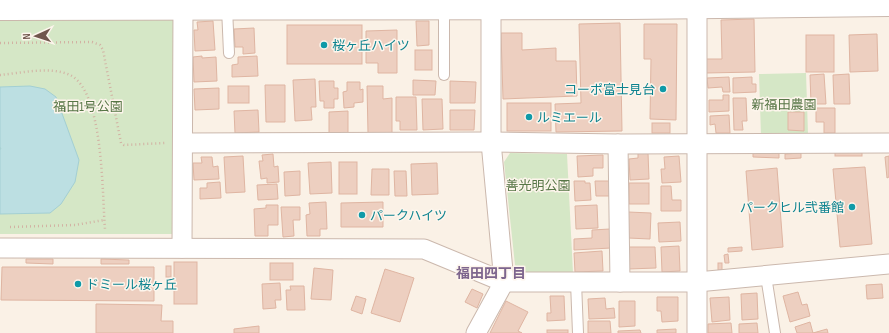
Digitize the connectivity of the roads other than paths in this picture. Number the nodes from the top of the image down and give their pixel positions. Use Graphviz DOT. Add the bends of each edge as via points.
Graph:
graph roads {
  1 [pos="698,4"];
  2 [pos="889,6"];
  3 [pos="0,8"];
  4 [pos="183,8"];
  5 [pos="227,8"];
  6 [pos="444,8"];
  7 [pos="491,8"];
  8 [pos="229,53"];
  9 [pos="444,75"];
  10 [pos="491,142"];
  11 [pos="183,143"];
  12 [pos="889,143"];
  13 [pos="618,144"];
  14 [pos="697,144"];
  15 [pos="0,248"];
  16 [pos="182,248"];
  17 [pos="889,264"];
  18 [pos="766,276"];
  19 [pos="504,282"];
  20 [pos="576,282"];
  21 [pos="620,282"];
  22 [pos="697,282"];
  23 [pos="476,333"];
  24 [pos="578,333"];
  25 [pos="697,333"];
  26 [pos="775,333"];
  1 -- 2 [label="street"];
  1 -- 7 [label="street"];
  1 -- 14 [label="street"];
  3 -- 4 [label="street"];
  4 -- 5 [label="street"];
  4 -- 11 [label="street"];
  5 -- 6 [label="street"];
  5 -- 8 [label="lane"];
  6 -- 7 [label="street"];
  6 -- 9 [label="lane"];
  7 -- 10 [label="street"];
  10 -- 11 [label="street"];
  10 -- 13 [label="street"];
  10 -- 19 [label="street"];
  11 -- 16 [label="street"];
  12 -- 14 [label="street"];
  13 -- 14 [label="street"];
  13 -- 21 [label="street"];
  14 -- 22 [label="street"];
  15 -- 16 [label="street"];
  16 -- 19 [label="street" via="424,249"];
  17 -- 18 [label="street"];
  18 -- 22 [label="street"];
  18 -- 26 [label="lane"];
  19 -- 20 [label="street"];
  19 -- 23 [label="street"];
  20 -- 21 [label="street"];
  20 -- 24 [label="lane"];
  21 -- 22 [label="street"];
  22 -- 25 [label="street"];
}
